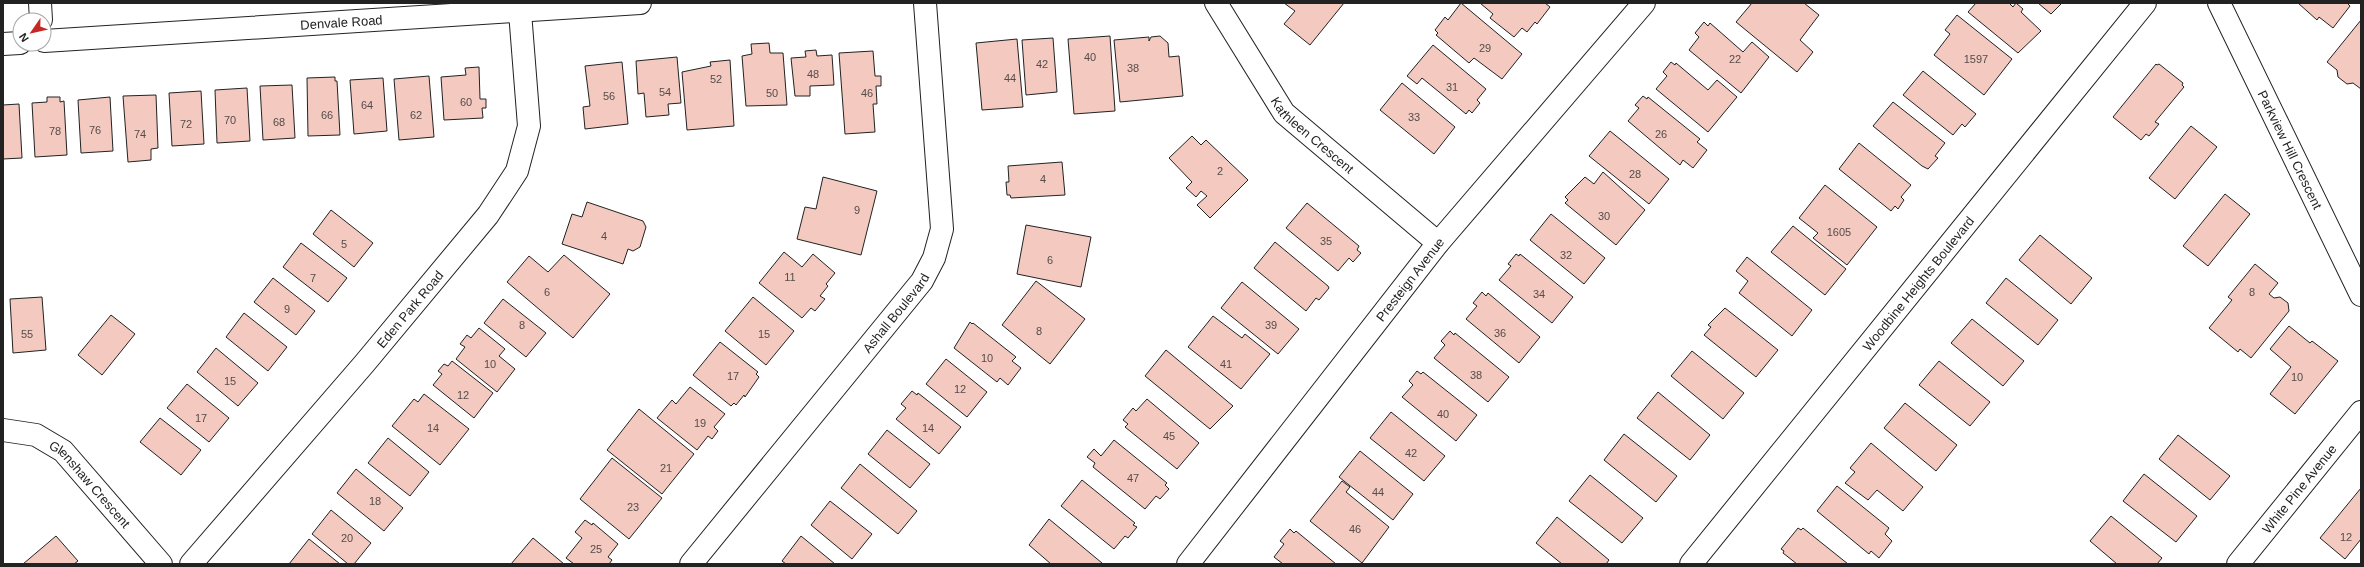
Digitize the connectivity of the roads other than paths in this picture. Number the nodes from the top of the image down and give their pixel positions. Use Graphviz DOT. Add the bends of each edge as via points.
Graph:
graph roads {
  1 [pos="640,3"];
  2 [pos="925,3"];
  3 [pos="1216,3"];
  4 [pos="1644,3"];
  5 [pos="2145,3"];
  6 [pos="2219,3"];
  7 [pos="520,12"];
  8 [pos="52,41"];
  9 [pos="1438,242"];
  10 [pos="2361,295"];
  11 [pos="2361,412"];
  12 [pos="3,430"];
  13 [pos="1191,563"];
  14 [pos="161,564"];
  15 [pos="191,564"];
  16 [pos="692,564"];
  17 [pos="1691,564"];
  18 [pos="2238,564"];
  1 -- 7 [label="street, Denvale Road"];
  2 -- 16 [label="street, Ashall Boulevard" via="942,229 934,258 922,282"];
  3 -- 9 [label="street, Kathleen Crescent" via="1284,113"];
  4 -- 9 [label="street, Presteign Avenue"];
  5 -- 17 [label="street, Woodbine Heights Boulevard"];
  6 -- 10 [label="street, Parkview Hill Crescent"];
  7 -- 8 [label="street, Denvale Road"];
  7 -- 15 [label="street, Eden Park Road" via="529,126 517,170 488,215 359,370"];
  9 -- 13 [label="street, Presteign Avenue"];
  11 -- 18 [label="street, White Pine Avenue"];
  12 -- 14 [label="street, Glenshaw Crescent" via="36,435 63,451"];
}
